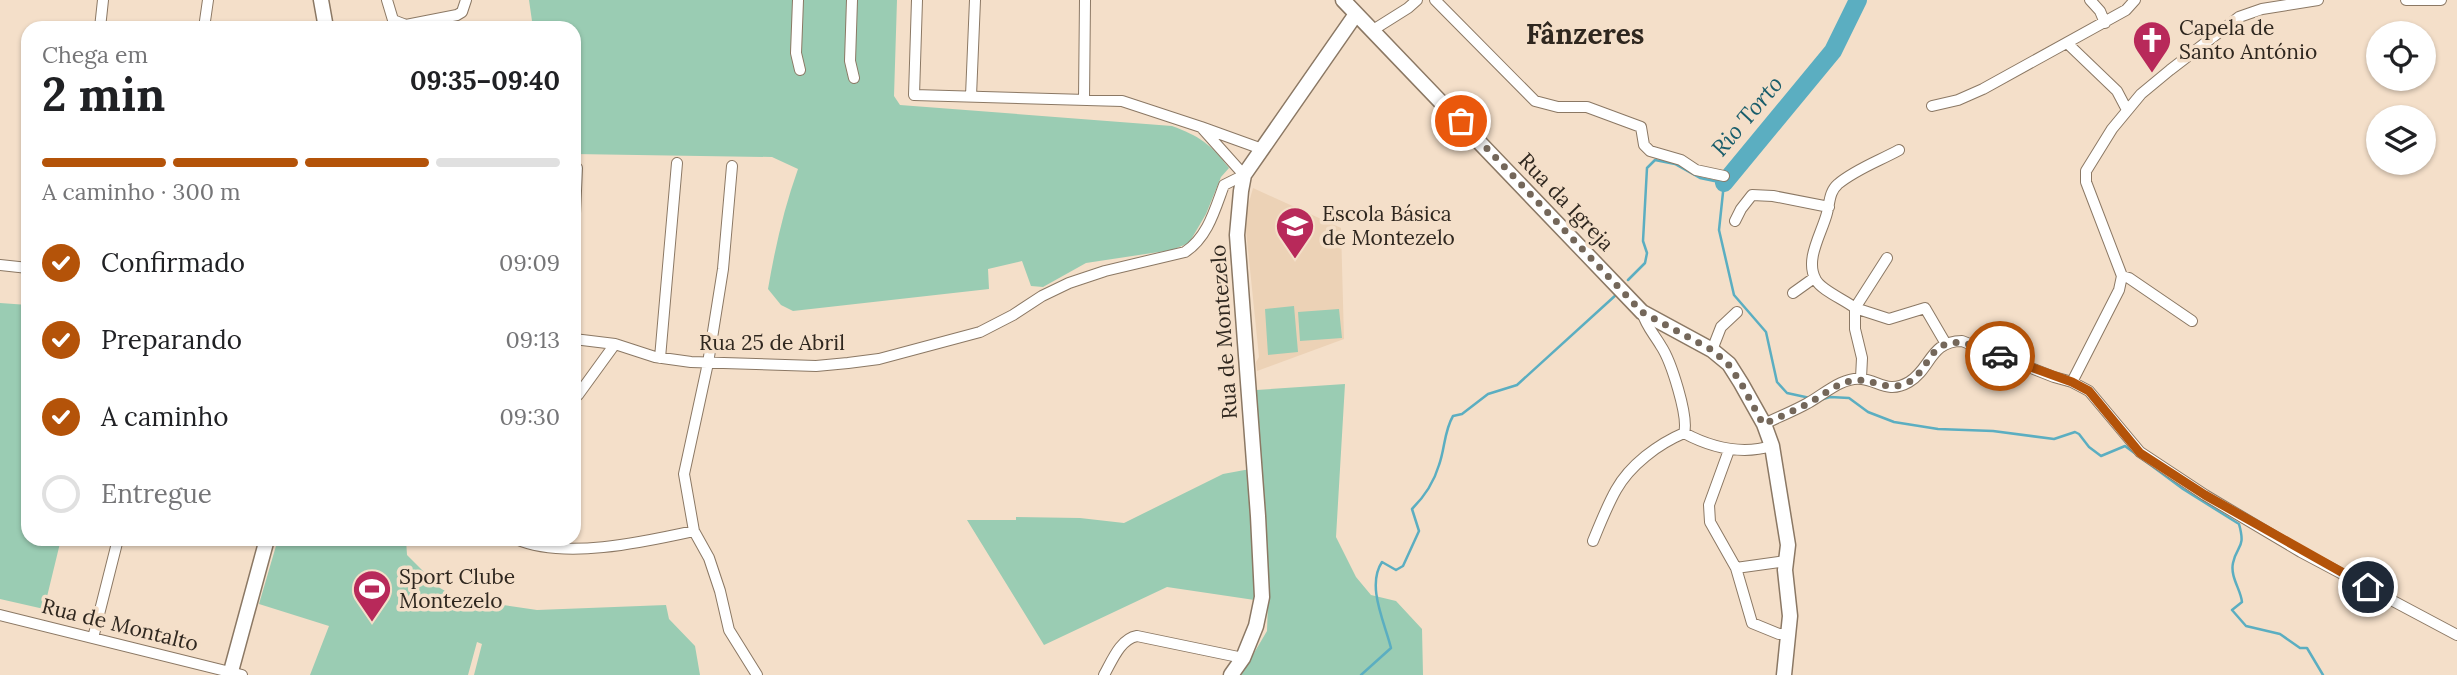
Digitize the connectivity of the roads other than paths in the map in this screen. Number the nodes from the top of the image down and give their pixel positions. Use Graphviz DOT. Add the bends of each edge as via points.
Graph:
graph roads {
  1 [pos="103,0"];
  2 [pos="208,0"];
  3 [pos="321,0"];
  4 [pos="387,0"];
  5 [pos="466,0"];
  6 [pos="798,0"];
  7 [pos="852,0"];
  8 [pos="917,0"];
  9 [pos="975,0"];
  10 [pos="1085,0"];
  11 [pos="1343,0"];
  12 [pos="1417,0"];
  13 [pos="1435,0"];
  14 [pos="2090,0"];
  15 [pos="2135,0"];
  16 [pos="2318,0"];
  17 [pos="2406,0"];
  18 [pos="2441,0"];
  19 [pos="1356,14"];
  20 [pos="101,21"];
  21 [pos="205,21"];
  22 [pos="325,21"];
  23 [pos="396,21"];
  24 [pos="426,21"];
  25 [pos="2105,23"];
  26 [pos="1373,30"];
  27 [pos="2067,43"];
  28 [pos="800,70"];
  29 [pos="854,78"];
  30 [pos="971,96"];
  31 [pos="1084,99"];
  32 [pos="1932,106"];
  33 [pos="2127,110"];
  34 [pos="1202,127"];
  35 [pos="1262,149"];
  36 [pos="1899,150"];
  37 [pos="677,163"];
  38 [pos="732,166"];
  39 [pos="1244,175"];
  40 [pos="1724,176"];
  41 [pos="1829,207"];
  42 [pos="1735,221"];
  43 [pos="1888,258"];
  44 [pos="0,265"];
  45 [pos="21,267"];
  46 [pos="2122,276"];
  47 [pos="1814,278"];
  48 [pos="1793,293"];
  49 [pos="1855,308"];
  50 [pos="1642,312"];
  51 [pos="1737,313"];
  52 [pos="2192,321"];
  53 [pos="581,340"];
  54 [pos="615,344"];
  55 [pos="1947,344"];
  56 [pos="1712,350"];
  57 [pos="660,358"];
  58 [pos="708,363"];
  59 [pos="1861,379"];
  60 [pos="2072,382"];
  61 [pos="581,391"];
  62 [pos="1763,424"];
  63 [pos="1684,433"];
  64 [pos="1772,446"];
  65 [pos="1729,450"];
  66 [pos="694,530"];
  67 [pos="1593,541"];
  68 [pos="116,546"];
  69 [pos="265,546"];
  70 [pos="538,546"];
  71 [pos="1786,561"];
  72 [pos="1736,568"];
  73 [pos="0,615"];
  74 [pos="1788,634"];
  75 [pos="2457,635"];
  76 [pos="93,638"];
  77 [pos="1243,658"];
  78 [pos="234,674"];
  79 [pos="757,675"];
  80 [pos="1104,675"];
  81 [pos="1231,675"];
  82 [pos="1784,675"];
  1 -- 20 [label="street"];
  2 -- 21 [label="street"];
  3 -- 22 [label="street"];
  4 -- 23 [label="street"];
  5 -- 24 [label="street" via="457,15"];
  6 -- 28 [label="street" via="796,53"];
  7 -- 29 [label="street" via="850,61"];
  8 -- 30 [label="street" via="914,95"];
  9 -- 30 [label="street"];
  10 -- 31 [label="street"];
  11 -- 19 [label="street, Rua da Igreja"];
  12 -- 26 [label="street"];
  13 -- 40 [label="street" via="1535,101 1587,107 1641,127 1650,152"];
  14 -- 25 [label="street"];
  15 -- 25 [label="street"];
  16 -- 33 [label="street" via="2239,17"];
  17 -- 18 [label="street"];
  19 -- 26 [label="street, Rua da Igreja"];
  19 -- 35 [label="street, Rua de Montezelo"];
  25 -- 27 [label="street"];
  26 -- 50 [label="street, Rua da Igreja"];
  27 -- 32 [label="street" via="1983,89"];
  27 -- 33 [label="street" via="2118,90"];
  30 -- 31 [label="street"];
  31 -- 34 [label="street" via="1122,101"];
  33 -- 46 [label="street" via="2085,171"];
  34 -- 35 [label="street"];
  34 -- 39 [label="street"];
  35 -- 39 [label="street, Rua de Montezelo"];
  36 -- 41 [label="street" via="1836,185"];
  37 -- 57 [label="street"];
  38 -- 58 [label="street" via="723,269"];
  39 -- 58 [label="street, Rua 25 de Abril" via="1224,185 1206,230 1194,246 1069,283 980,332 848,363"];
  39 -- 77 [label="street, Rua de Montezelo" via="1237,235 1262,597"];
  41 -- 42 [label="street" via="1752,195"];
  41 -- 47 [label="street" via="1815,246"];
  43 -- 49 [label="street"];
  44 -- 45 [label="street"];
  46 -- 52 [label="street"];
  46 -- 60 [label="street"];
  47 -- 48 [label="street"];
  47 -- 49 [label="street"];
  49 -- 55 [label="street" via="1889,319 1925,308"];
  49 -- 59 [label="street"];
  50 -- 56 [label="street, Rua da Igreja"];
  50 -- 63 [label="street" via="1675,378 1686,419"];
  51 -- 56 [label="street" via="1721,327"];
  53 -- 54 [label="street, Rua 25 de Abril"];
  54 -- 57 [label="street, Rua 25 de Abril"];
  54 -- 61 [label="street"];
  55 -- 59 [label="street" via="1931,355 1909,382 1893,387"];
  55 -- 60 [label="street" via="1962,341"];
  56 -- 62 [label="street, Rua da Igreja" via="1728,364"];
  57 -- 58 [label="street, Rua 25 de Abril"];
  58 -- 66 [label="street" via="684,474"];
  59 -- 62 [label="street" via="1832,388"];
  60 -- 75 [label="street" via="2089,391 2140,453 2301,551"];
  62 -- 64 [label="street, Rua da Igreja"];
  63 -- 65 [label="street"];
  63 -- 67 [label="street" via="1665,441 1629,472 1616,489"];
  64 -- 65 [label="street"];
  64 -- 71 [label="street, Rua da Igreja" via="1788,545"];
  65 -- 72 [label="street" via="1709,505 1710,522"];
  66 -- 70 [label="street" via="644,542"];
  66 -- 79 [label="street" via="709,558 729,630"];
  68 -- 76 [label="street"];
  69 -- 78 [label="street"];
  71 -- 72 [label="street"];
  71 -- 74 [label="street, Rua da Igreja"];
  72 -- 74 [label="street" via="1752,623"];
  73 -- 76 [label="street, Rua de Montalto"];
  74 -- 82 [label="street, Rua da Igreja"];
  76 -- 78 [label="street, Rua de Montalto"];
  77 -- 80 [label="street" via="1137,636 1123,643"];
  77 -- 81 [label="street, Rua de Montezelo"];
}
